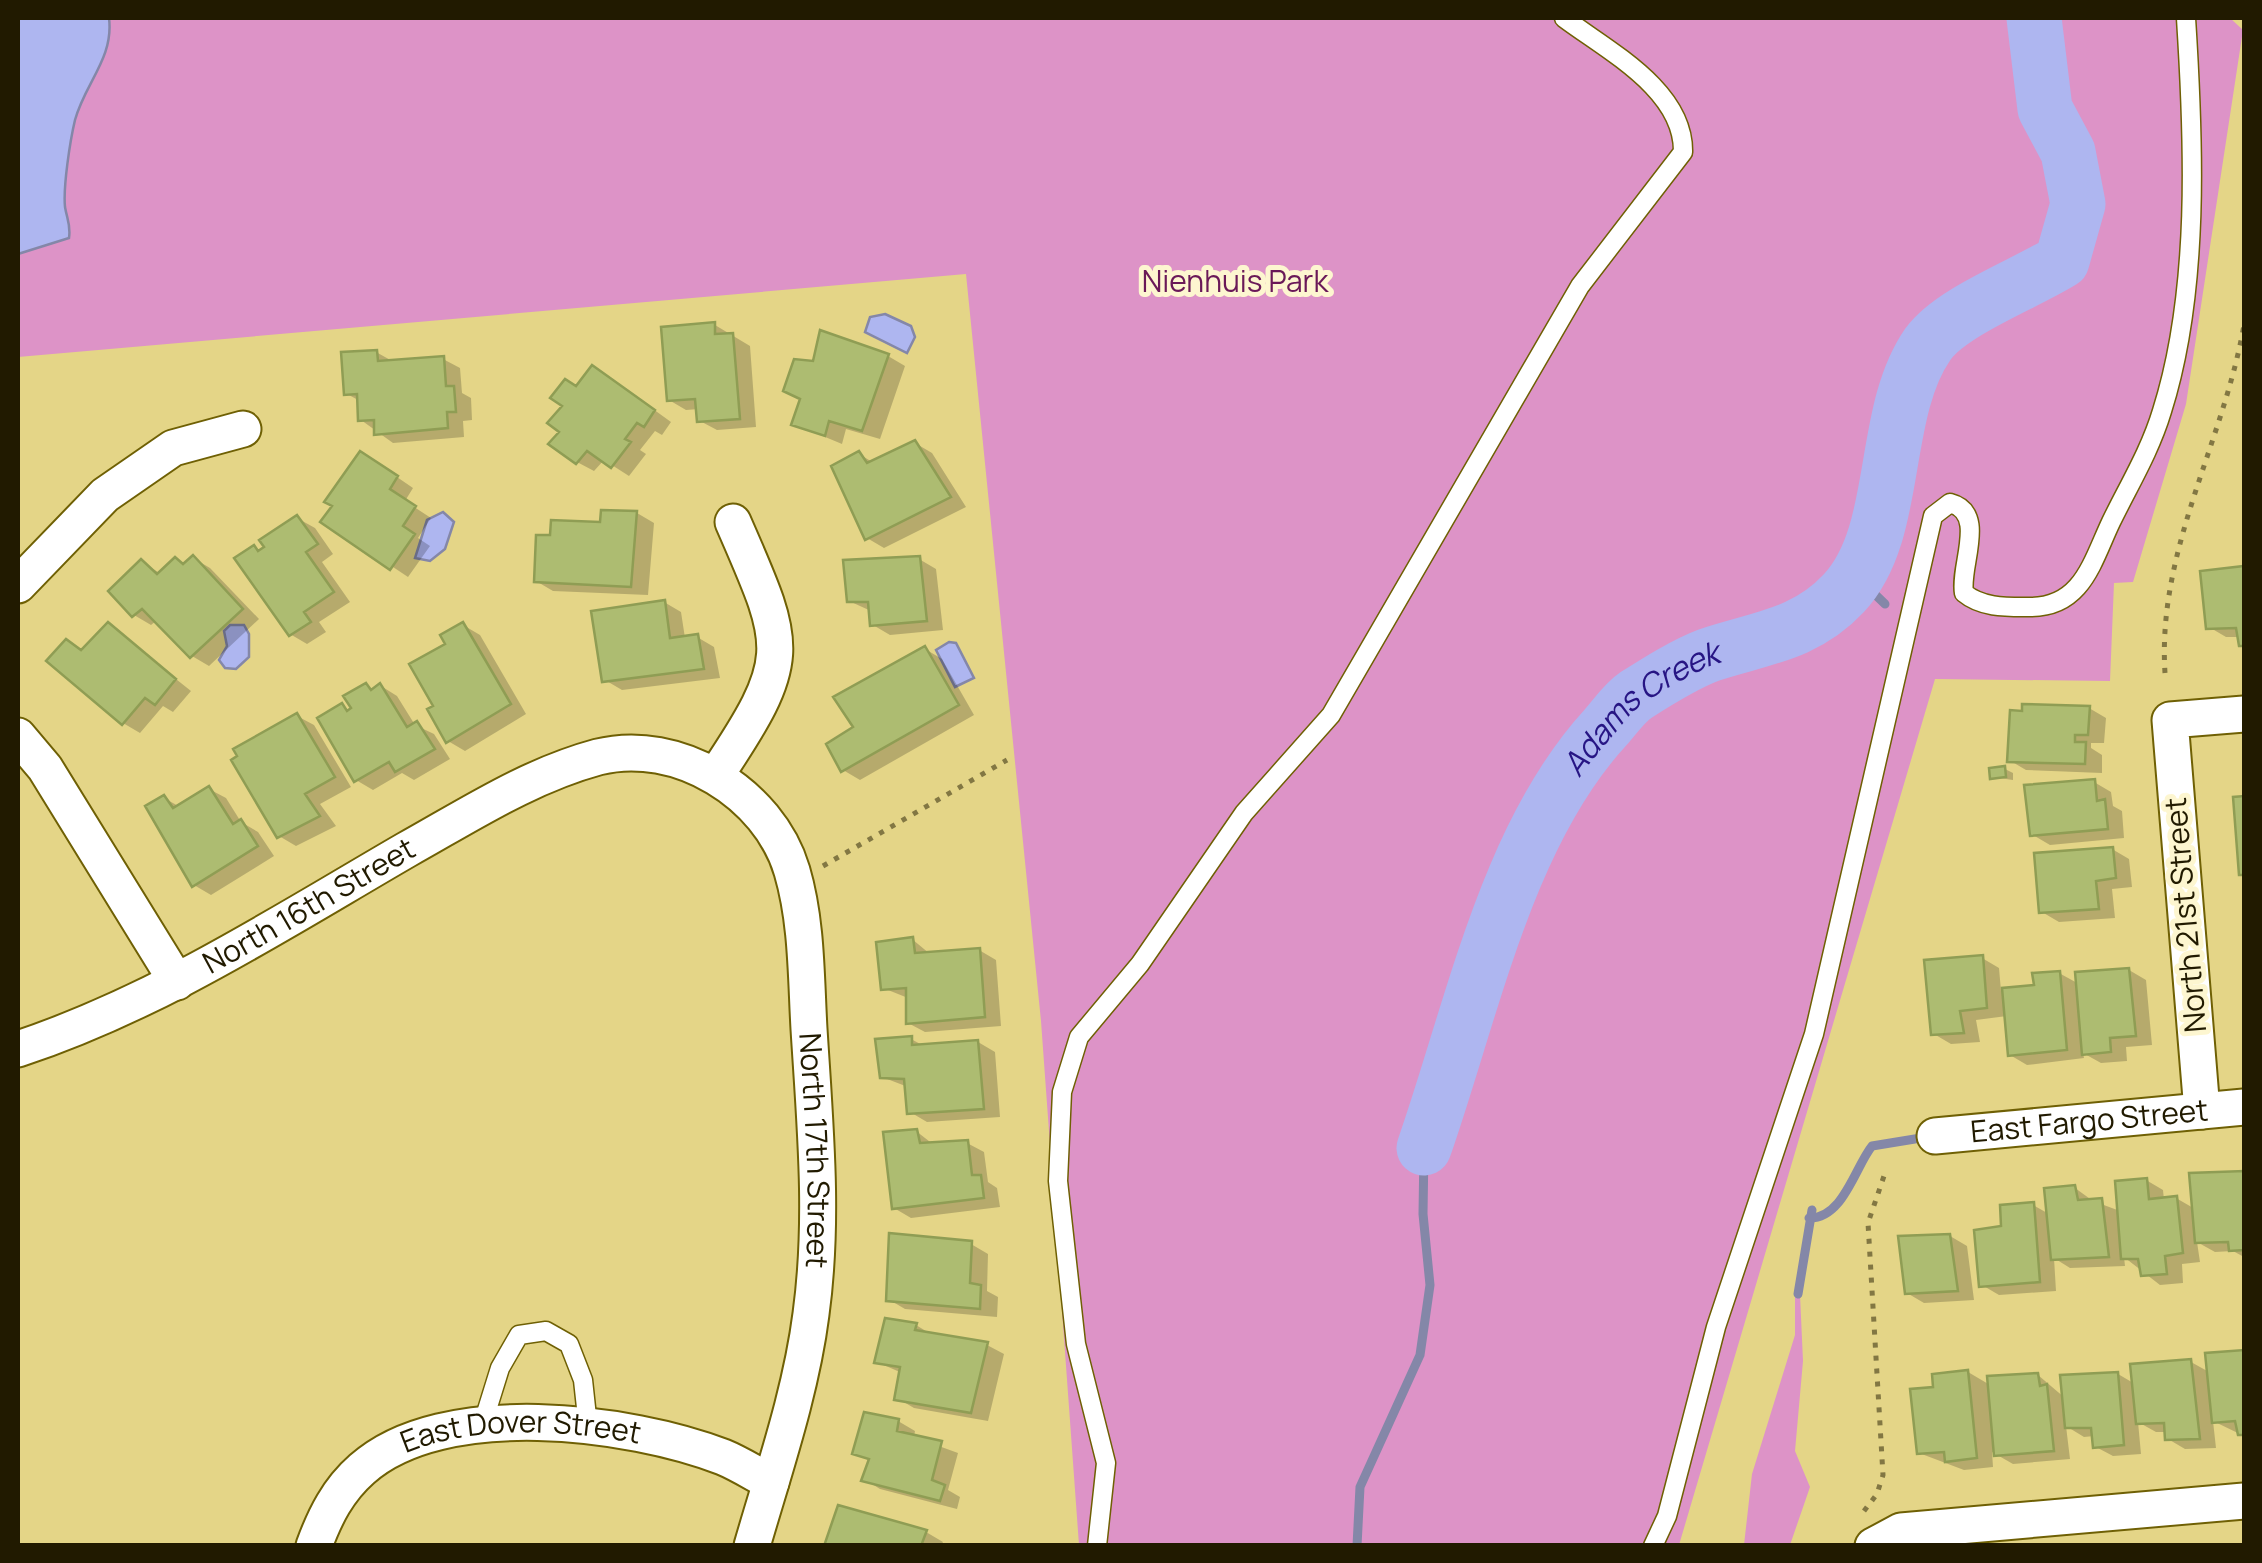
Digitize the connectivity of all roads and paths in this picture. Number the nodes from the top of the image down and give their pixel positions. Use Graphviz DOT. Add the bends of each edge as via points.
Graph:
graph roads {
  1 [pos="1564,18"];
  2 [pos="2186,18"];
  3 [pos="2244,325"];
  4 [pos="243,429"];
  5 [pos="733,522"];
  6 [pos="18,584"];
  7 [pos="2165,673"];
  8 [pos="2244,714"];
  9 [pos="18,736"];
  10 [pos="1006,760"];
  11 [pos="716,775"];
  12 [pos="820,867"];
  13 [pos="177,982"];
  14 [pos="18,1049"];
  15 [pos="2244,1107"];
  16 [pos="2202,1111"];
  17 [pos="1936,1136"];
  18 [pos="1884,1176"];
  19 [pos="588,1426"];
  20 [pos="482,1427"];
  21 [pos="771,1482"];
  22 [pos="2244,1501"];
  23 [pos="1863,1535"];
  24 [pos="314,1546"];
  25 [pos="752,1546"];
  26 [pos="1097,1546"];
  27 [pos="1653,1546"];
  1 -- 26 [label="lane" via="1666,100 1683,134 1682,152 1580,286 1330,714 1225,837 1140,964 1089,1022 1070,1062 1058,1136 1060,1222 1076,1344 1106,1463"];
  2 -- 27 [label="lane" via="2189,230 2173,372 2158,422 2089,573 2069,599 2037,607 1972,600 1962,583 1970,535 1965,510 1950,503 1934,516 1814,1034 1733,1270"];
  3 -- 7 [label="path" via="2169,580"];
  4 -- 6 [label="street" via="173,448 105,495"];
  5 -- 11 [label="street" via="772,612 778,646 754,718"];
  8 -- 16 [label="street, North 21st Street" via="2170,720"];
  9 -- 13 [label="street, North 16th Street" via="45,768"];
  10 -- 12 [label="path"];
  11 -- 13 [label="street, North 16th Street" via="656,753 603,756 534,777"];
  11 -- 21 [label="street, North 17th Street" via="758,810 791,867 802,922 821,1219 811,1318"];
  13 -- 14 [label="street"];
  15 -- 16 [label="street, East Fargo Street"];
  16 -- 17 [label="street, East Fargo Street"];
  18 -- 23 [label="path" via="1868,1223 1883,1475"];
  19 -- 20 [label="street, East Dover Street"];
  19 -- 20 [label="lane" via="569,1344 546,1330 519,1335 500,1368"];
  19 -- 21 [label="street, East Dover Street" via="723,1458"];
  20 -- 24 [label="street, East Dover Street" via="426,1433 363,1468 328,1509"];
  21 -- 25 [label="street, North 17th Street"];
  22 -- 23 [label="street"];
}
